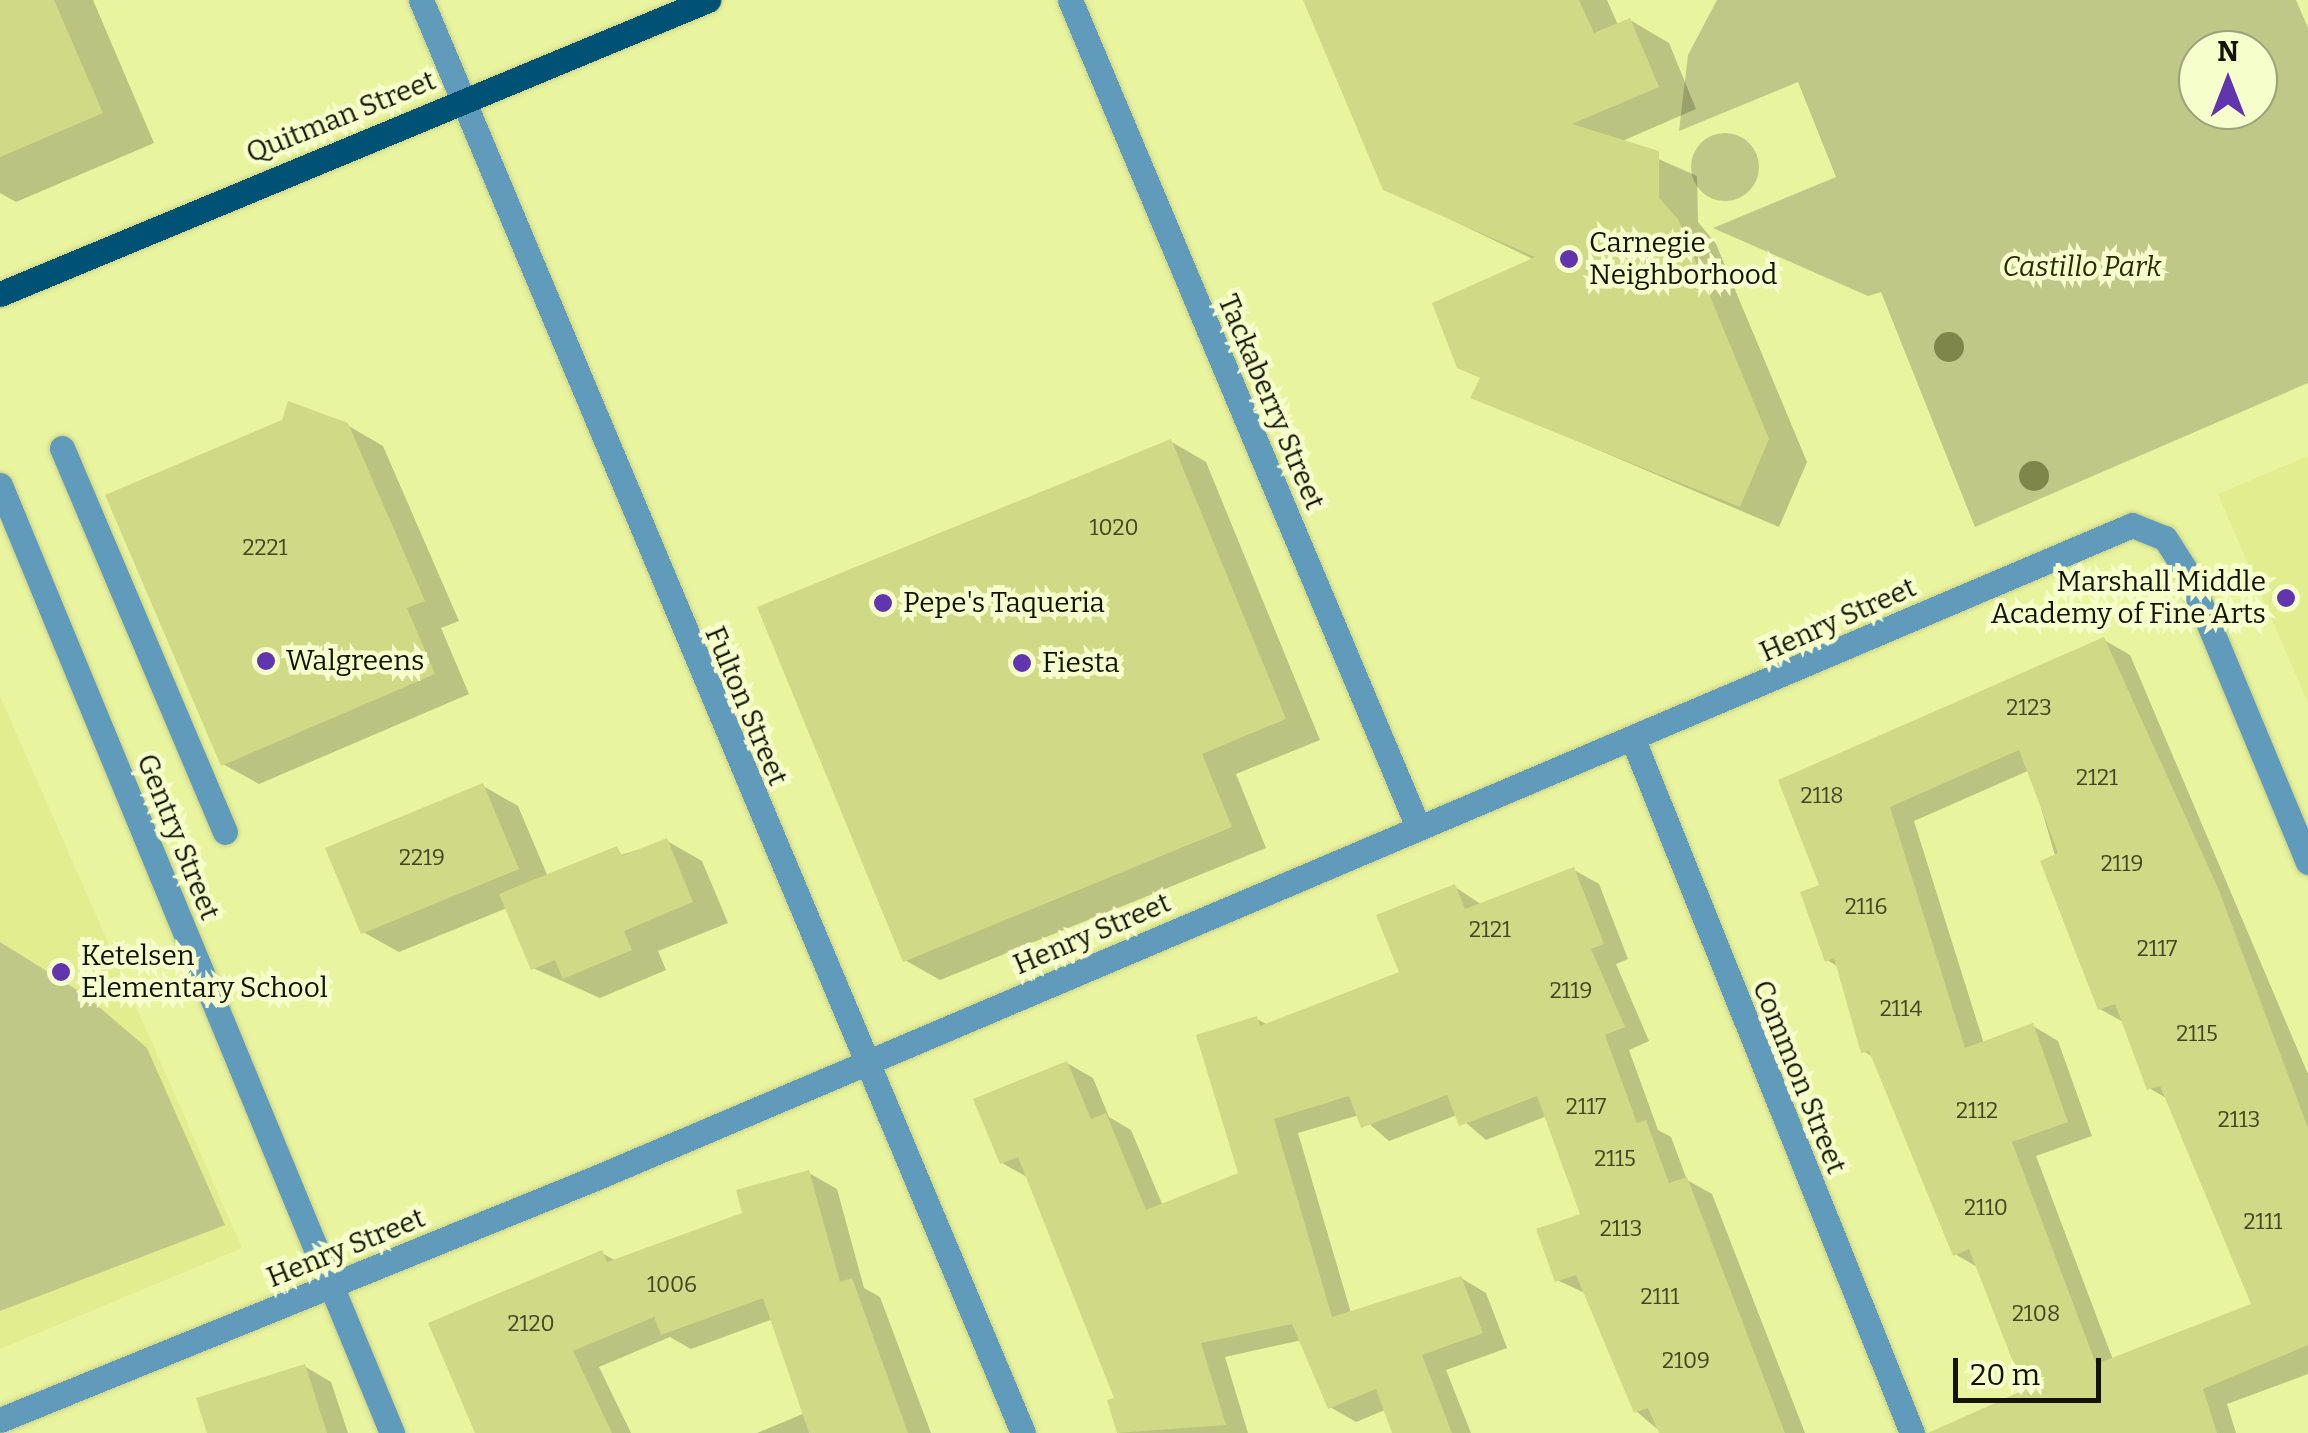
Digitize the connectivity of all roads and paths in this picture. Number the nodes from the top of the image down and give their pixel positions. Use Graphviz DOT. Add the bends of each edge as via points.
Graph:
graph roads {
  1 [pos="421,0"];
  2 [pos="708,0"];
  3 [pos="1070,0"];
  4 [pos="460,101"];
  5 [pos="0,294"];
  6 [pos="62,448"];
  7 [pos="0,486"];
  8 [pos="1634,742"];
  9 [pos="1418,828"];
  10 [pos="225,832"];
  11 [pos="2308,862"];
  12 [pos="864,1065"];
  13 [pos="331,1286"];
  14 [pos="0,1420"];
  15 [pos="392,1433"];
  16 [pos="1023,1433"];
  17 [pos="1912,1433"];
  1 -- 4 [label="street, Fulton Street"];
  2 -- 4 [label="main road, Quitman Street"];
  3 -- 9 [label="street, Tackaberry Street"];
  4 -- 5 [label="main road, Quitman Street"];
  4 -- 12 [label="street, Fulton Street"];
  6 -- 10 [label="street"];
  7 -- 13 [label="street, Gentry Street"];
  8 -- 9 [label="street, Henry Street"];
  8 -- 11 [label="street, Henry Street" via="2132,525 2165,538 2188,574"];
  8 -- 17 [label="street, Common Street"];
  9 -- 12 [label="street, Henry Street"];
  12 -- 13 [label="street, Henry Street"];
  12 -- 16 [label="street, Fulton Street"];
  13 -- 14 [label="street, Henry Street"];
  13 -- 15 [label="street, Gentry Street"];
}
